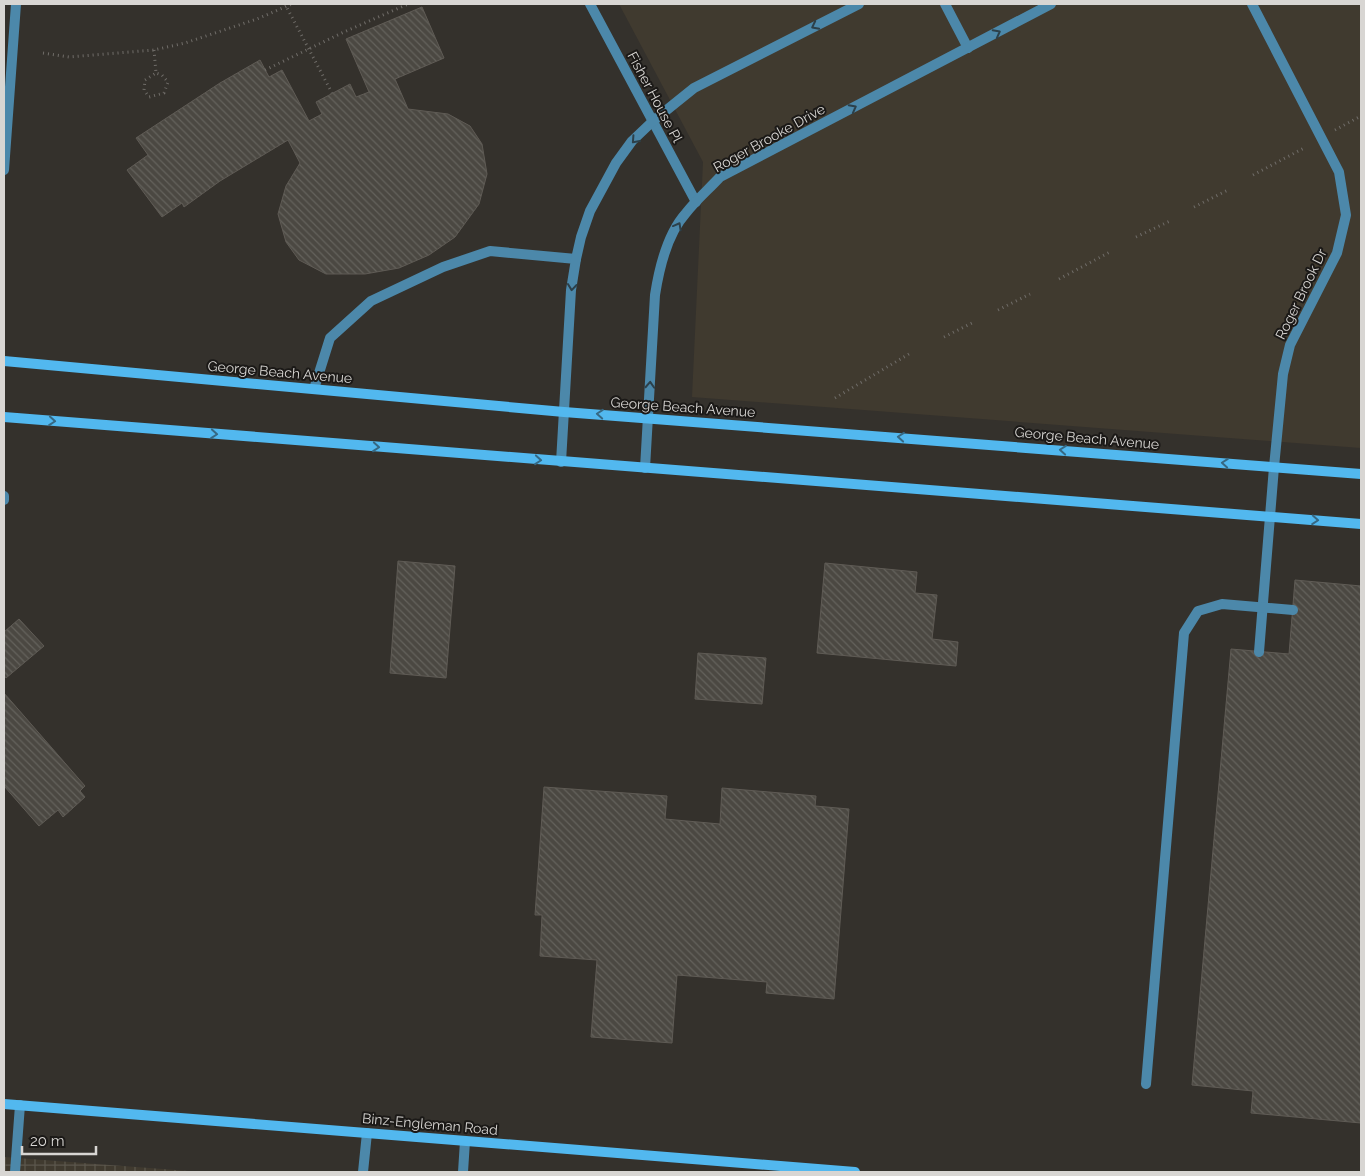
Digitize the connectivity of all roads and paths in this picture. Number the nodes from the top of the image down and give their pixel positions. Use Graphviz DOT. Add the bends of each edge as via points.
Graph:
graph roads {
  1 [pos="16,4"];
  2 [pos="292,4"];
  3 [pos="408,4"];
  4 [pos="590,4"];
  5 [pos="858,4"];
  6 [pos="945,4"];
  7 [pos="1051,4"];
  8 [pos="1252,4"];
  9 [pos="286,5"];
  10 [pos="968,48"];
  11 [pos="154,50"];
  12 [pos="309,50"];
  13 [pos="43,53"];
  14 [pos="265,70"];
  15 [pos="156,73"];
  16 [pos="332,94"];
  17 [pos="1361,116"];
  18 [pos="653,121"];
  19 [pos="1334,131"];
  20 [pos="1306,147"];
  21 [pos="4,170"];
  22 [pos="1254,175"];
  23 [pos="1228,190"];
  24 [pos="696,202"];
  25 [pos="1194,207"];
  26 [pos="1170,221"];
  27 [pos="1136,237"];
  28 [pos="1110,252"];
  29 [pos="576,259"];
  30 [pos="1059,279"];
  31 [pos="1030,294"];
  32 [pos="998,310"];
  33 [pos="972,323"];
  34 [pos="944,337"];
  35 [pos="909,354"];
  36 [pos="4,361"];
  37 [pos="314,389"];
  38 [pos="836,398"];
  39 [pos="564,412"];
  40 [pos="4,417"];
  41 [pos="648,417"];
  42 [pos="561,462"];
  43 [pos="1274,467"];
  44 [pos="645,468"];
  45 [pos="1361,474"];
  46 [pos="1270,517"];
  47 [pos="1361,524"];
  48 [pos="1262,608"];
  49 [pos="1293,610"];
  50 [pos="1259,652"];
  51 [pos="1146,1084"];
  52 [pos="4,1104"];
  53 [pos="20,1105"];
  54 [pos="367,1133"];
  55 [pos="465,1141"];
  56 [pos="825,1171"];
  57 [pos="15,1172"];
  58 [pos="363,1172"];
  59 [pos="463,1172"];
  60 [pos="855,1172"];
  1 -- 21 [label="street"];
  2 -- 9 [label="path"];
  3 -- 12 [label="path"];
  4 -- 18 [label="street, Fisher House Pl"];
  5 -- 18 [label="street, one-way" via="694,88"];
  6 -- 10 [label="street"];
  10 -- 7 [label="street, Roger Brooke Drive, one-way"];
  8 -- 43 [label="street, Roger Brook Dr" via="1339,172 1346,215 1337,253 1290,346 1283,374"];
  9 -- 11 [label="path" via="185,43"];
  9 -- 12 [label="path"];
  24 -- 10 [label="street, Roger Brooke Drive, one-way" via="720,177"];
  11 -- 13 [label="path" via="69,57"];
  11 -- 15 [label="path"];
  12 -- 14 [label="path"];
  12 -- 16 [label="path"];
  15 -- 15 [label="path" via="145,80 144,90 149,98 164,93 168,82"];
  17 -- 19 [label="path"];
  18 -- 24 [label="street, Fisher House Pl"];
  18 -- 29 [label="street, one-way" via="632,141 602,187 590,211"];
  20 -- 22 [label="path"];
  23 -- 25 [label="path"];
  41 -- 24 [label="street, Roger Brooke Drive, one-way" via="658,278 668,245 684,214"];
  26 -- 27 [label="path"];
  28 -- 30 [label="path"];
  29 -- 37 [label="street" via="490,251 443,267 371,301 330,338"];
  29 -- 39 [label="street, one-way" via="571,290"];
  31 -- 32 [label="path"];
  33 -- 34 [label="path"];
  35 -- 38 [label="path"];
  36 -- 37 [label="street, George Beach Avenue"];
  37 -- 39 [label="street, George Beach Avenue"];
  41 -- 39 [label="street, George Beach Avenue, one-way"];
  39 -- 42 [label="street"];
  40 -- 42 [label="street, one-way"];
  43 -- 41 [label="street, George Beach Avenue, one-way"];
  41 -- 44 [label="street, Roger Brooke Drive"];
  42 -- 44 [label="street"];
  43 -- 45 [label="street, George Beach Avenue"];
  43 -- 46 [label="street, Roger Brook Dr"];
  44 -- 46 [label="street"];
  46 -- 47 [label="street, one-way"];
  46 -- 48 [label="street, Roger Brook Dr"];
  48 -- 49 [label="street"];
  48 -- 50 [label="street, Roger Brook Dr"];
  48 -- 51 [label="street" via="1222,604 1198,612 1184,633"];
  52 -- 53 [label="street, Binz-Engleman Road"];
  53 -- 54 [label="street, Binz-Engleman Road"];
  53 -- 57 [label="street"];
  54 -- 55 [label="street, Binz-Engleman Road"];
  54 -- 58 [label="street"];
  55 -- 56 [label="street, Binz-Engleman Road"];
  55 -- 59 [label="street"];
  56 -- 60 [label="street, Binz-Engleman Road"];
}
